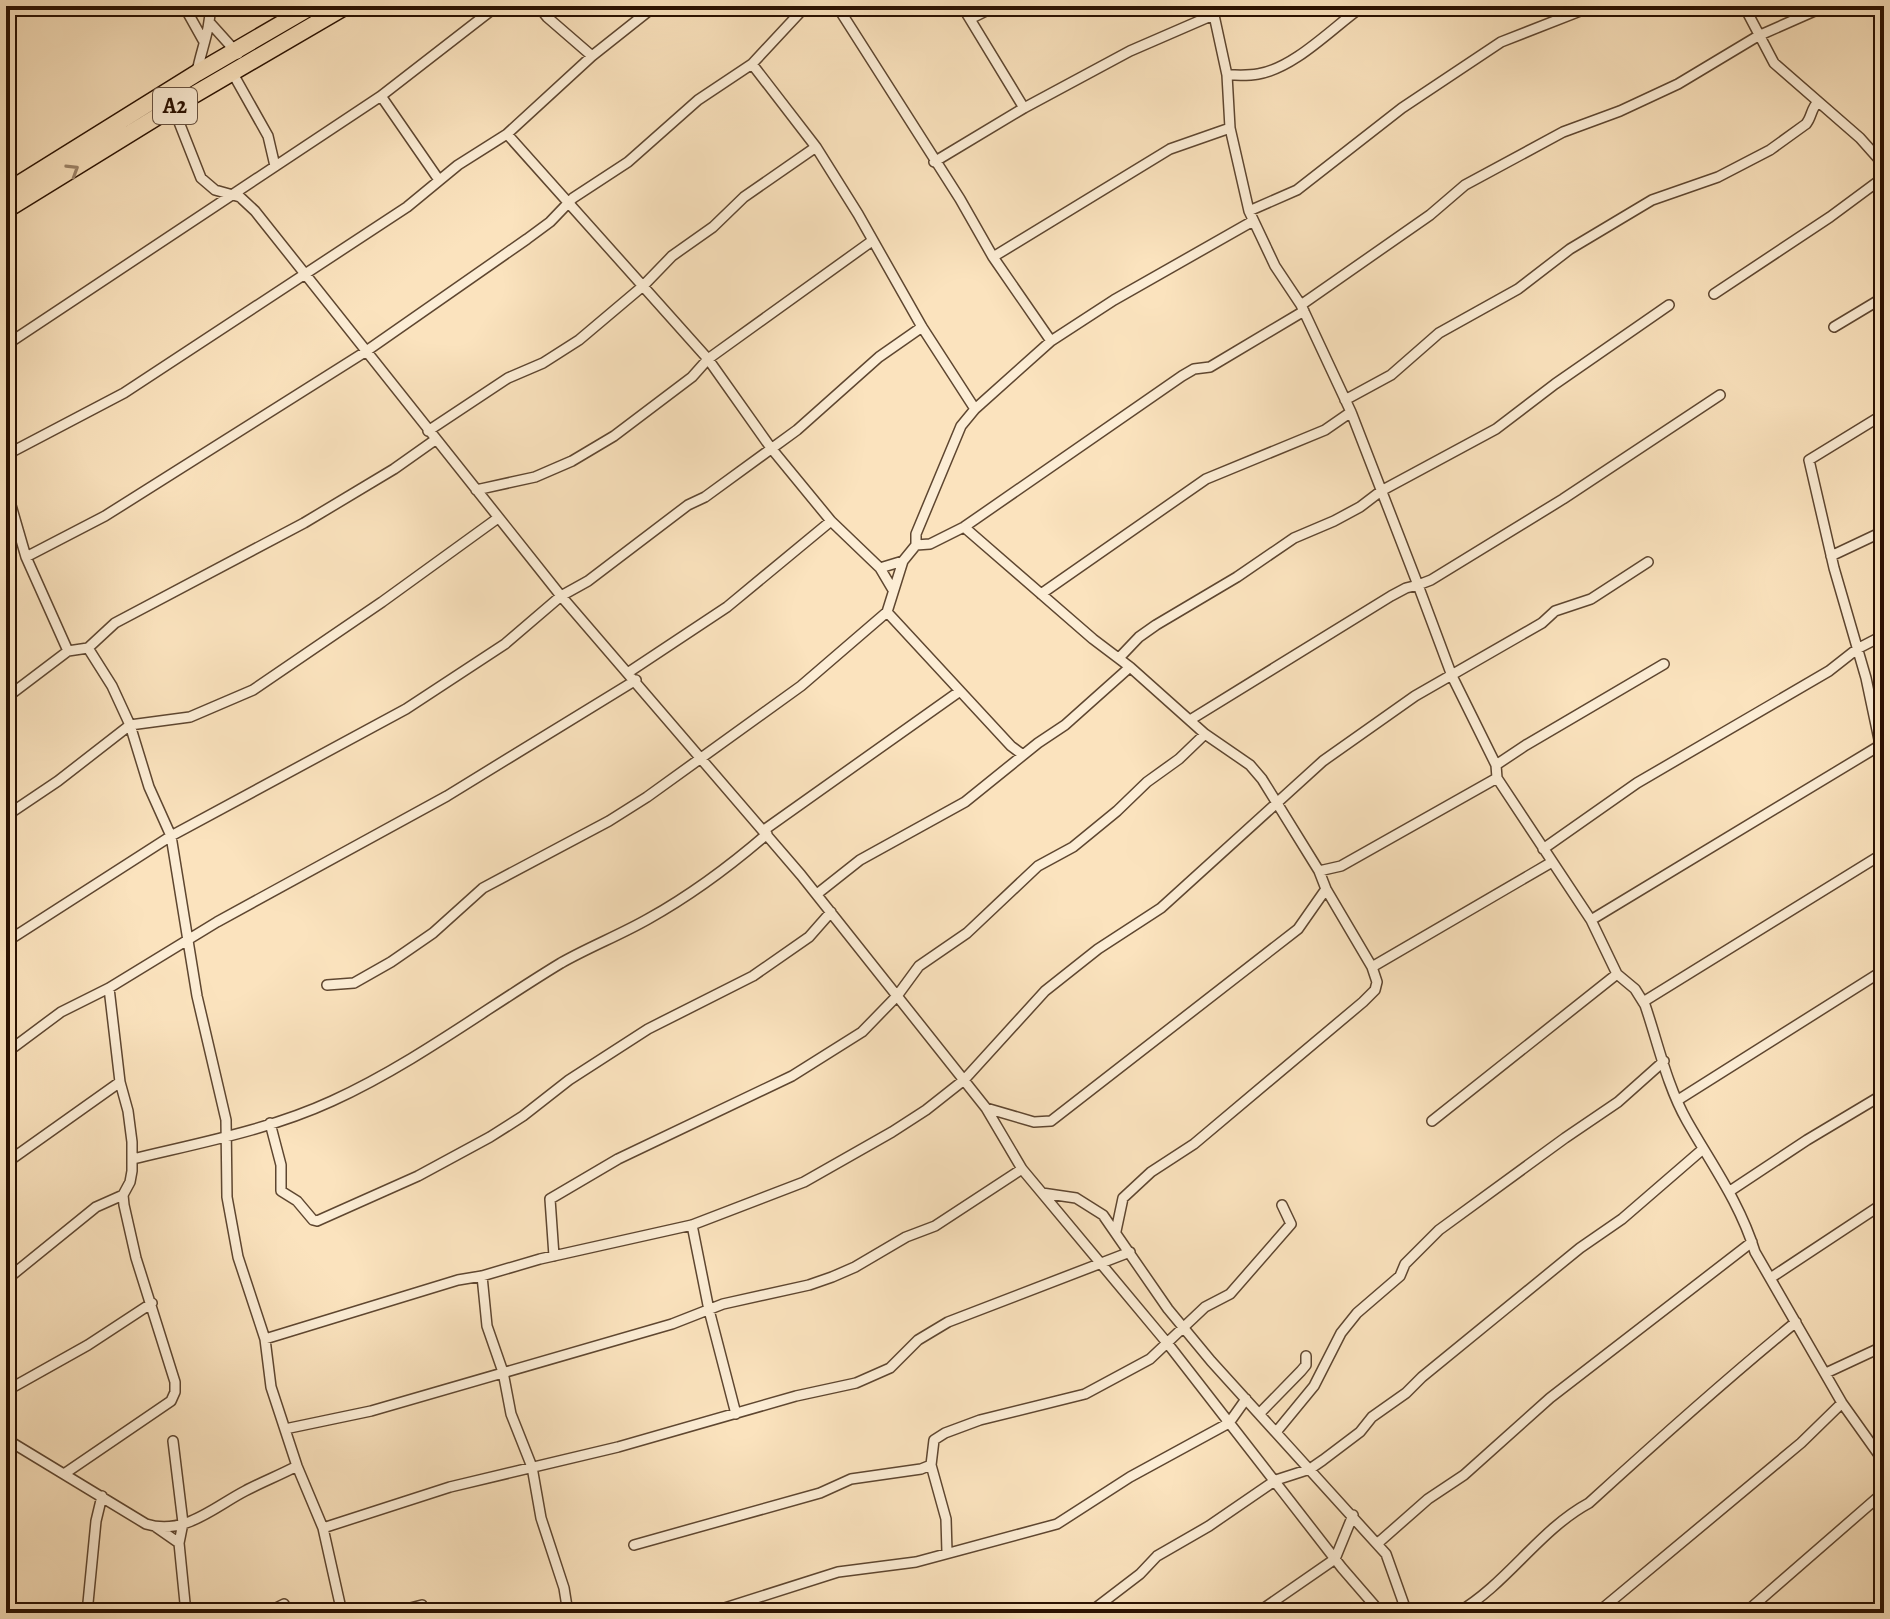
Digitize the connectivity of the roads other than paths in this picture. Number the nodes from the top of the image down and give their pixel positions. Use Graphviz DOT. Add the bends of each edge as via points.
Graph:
graph roads {
  1 [pos="184,6"];
  2 [pos="210,6"];
  3 [pos="312,6"];
  4 [pos="346,6"];
  5 [pos="497,6"];
  6 [pos="538,6"];
  7 [pos="655,6"];
  8 [pos="806,6"];
  9 [pos="837,6"];
  10 [pos="962,6"];
  11 [pos="996,6"];
  12 [pos="1363,6"];
  13 [pos="1593,6"];
  14 [pos="1744,6"];
  15 [pos="1826,6"];
  16 [pos="1880,6"];
  17 [pos="1213,11"];
  18 [pos="1884,16"];
  19 [pos="970,19"];
  20 [pos="211,24"];
  21 [pos="1758,36"];
  22 [pos="203,40"];
  23 [pos="592,56"];
  24 [pos="238,63"];
  25 [pos="752,64"];
  26 [pos="197,73"];
  27 [pos="1227,75"];
  28 [pos="381,96"];
  29 [pos="1818,102"];
  30 [pos="173,107"];
  31 [pos="1024,108"];
  32 [pos="1230,128"];
  33 [pos="507,134"];
  34 [pos="816,147"];
  35 [pos="934,162"];
  36 [pos="1884,165"];
  37 [pos="275,166"];
  38 [pos="1884,177"];
  39 [pos="439,180"];
  40 [pos="6,192"];
  41 [pos="233,193"];
  42 [pos="569,205"];
  43 [pos="6,210"];
  44 [pos="1251,216"];
  45 [pos="872,241"];
  46 [pos="993,257"];
  47 [pos="305,276"];
  48 [pos="643,286"];
  49 [pos="1714,294"];
  50 [pos="1884,297"];
  51 [pos="1669,305"];
  52 [pos="1303,308"];
  53 [pos="922,327"];
  54 [pos="1834,327"];
  55 [pos="1051,341"];
  56 [pos="6,345"];
  57 [pos="365,352"];
  58 [pos="708,359"];
  59 [pos="1720,395"];
  60 [pos="1345,400"];
  61 [pos="975,409"];
  62 [pos="1351,412"];
  63 [pos="1884,414"];
  64 [pos="428,431"];
  65 [pos="435,440"];
  66 [pos="771,448"];
  67 [pos="6,455"];
  68 [pos="6,488"];
  69 [pos="476,490"];
  70 [pos="1381,491"];
  71 [pos="498,518"];
  72 [pos="831,521"];
  73 [pos="964,527"];
  74 [pos="1884,531"];
  75 [pos="916,545"];
  76 [pos="1831,556"];
  77 [pos="26,557"];
  78 [pos="903,561"];
  79 [pos="1648,562"];
  80 [pos="880,568"];
  81 [pos="1418,585"];
  82 [pos="893,590"];
  83 [pos="1041,594"];
  84 [pos="561,596"];
  85 [pos="887,612"];
  86 [pos="1884,635"];
  87 [pos="88,648"];
  88 [pos="1857,649"];
  89 [pos="68,651"];
  90 [pos="1119,658"];
  91 [pos="1664,664"];
  92 [pos="1130,667"];
  93 [pos="632,676"];
  94 [pos="1452,676"];
  95 [pos="960,691"];
  96 [pos="6,698"];
  97 [pos="1190,720"];
  98 [pos="130,725"];
  99 [pos="1205,734"];
  100 [pos="1882,745"];
  101 [pos="1023,755"];
  102 [pos="703,758"];
  103 [pos="1884,763"];
  104 [pos="1496,765"];
  105 [pos="1497,778"];
  106 [pos="1277,803"];
  107 [pos="6,816"];
  108 [pos="766,832"];
  109 [pos="171,836"];
  110 [pos="1543,849"];
  111 [pos="1884,853"];
  112 [pos="1552,862"];
  113 [pos="1319,871"];
  114 [pos="1326,889"];
  115 [pos="817,894"];
  116 [pos="831,912"];
  117 [pos="1591,920"];
  118 [pos="187,941"];
  119 [pos="6,942"];
  120 [pos="1372,967"];
  121 [pos="1884,970"];
  122 [pos="1617,974"];
  123 [pos="327,985"];
  124 [pos="109,988"];
  125 [pos="897,996"];
  126 [pos="1643,1002"];
  127 [pos="6,1053"];
  128 [pos="1664,1061"];
  129 [pos="964,1080"];
  130 [pos="120,1082"];
  131 [pos="1884,1094"];
  132 [pos="1678,1100"];
  133 [pos="986,1108"];
  134 [pos="1432,1121"];
  135 [pos="270,1123"];
  136 [pos="225,1137"];
  137 [pos="1703,1149"];
  138 [pos="133,1159"];
  139 [pos="6,1163"];
  140 [pos="1022,1169"];
  141 [pos="1730,1191"];
  142 [pos="1042,1193"];
  143 [pos="123,1195"];
  144 [pos="1884,1203"];
  145 [pos="1282,1205"];
  146 [pos="692,1225"];
  147 [pos="1116,1231"];
  148 [pos="1752,1242"];
  149 [pos="1130,1252"];
  150 [pos="554,1256"];
  151 [pos="1099,1265"];
  152 [pos="482,1276"];
  153 [pos="1772,1277"];
  154 [pos="6,1280"];
  155 [pos="152,1303"];
  156 [pos="709,1310"];
  157 [pos="1796,1322"];
  158 [pos="1183,1327"];
  159 [pos="265,1339"];
  160 [pos="1168,1344"];
  161 [pos="1884,1346"];
  162 [pos="1306,1356"];
  163 [pos="503,1372"];
  164 [pos="1826,1373"];
  165 [pos="6,1391"];
  166 [pos="1246,1399"];
  167 [pos="1842,1403"];
  168 [pos="1260,1413"];
  169 [pos="736,1414"];
  170 [pos="1229,1423"];
  171 [pos="285,1429"];
  172 [pos="1277,1431"];
  173 [pos="6,1440"];
  174 [pos="173,1441"];
  175 [pos="1884,1462"];
  176 [pos="931,1465"];
  177 [pos="297,1466"];
  178 [pos="532,1467"];
  179 [pos="1310,1469"];
  180 [pos="64,1474"];
  181 [pos="1276,1480"];
  182 [pos="1884,1492"];
  183 [pos="102,1496"];
  184 [pos="1353,1515"];
  185 [pos="183,1523"];
  186 [pos="156,1527"];
  187 [pos="323,1528"];
  188 [pos="179,1543"];
  189 [pos="1378,1543"];
  190 [pos="634,1545"];
  191 [pos="947,1552"];
  192 [pos="1335,1559"];
  193 [pos="284,1604"];
  194 [pos="422,1605"];
  195 [pos="87,1613"];
  196 [pos="186,1613"];
  197 [pos="266,1613"];
  198 [pos="342,1613"];
  199 [pos="391,1613"];
  200 [pos="568,1613"];
  201 [pos="709,1613"];
  202 [pos="1089,1613"];
  203 [pos="1257,1613"];
  204 [pos="1381,1613"];
  205 [pos="1407,1613"];
  206 [pos="1457,1613"];
  207 [pos="1597,1613"];
  208 [pos="1745,1613"];
  1 -- 22 [label="street"];
  2 -- 20 [label="street"];
  3 -- 24 [label="highway, A2"];
  4 -- 24 [label="highway, A2"];
  5 -- 28 [label="street"];
  6 -- 23 [label="street"];
  7 -- 23 [label="street"];
  8 -- 25 [label="street"];
  9 -- 35 [label="street"];
  10 -- 19 [label="street"];
  11 -- 19 [label="street"];
  12 -- 27 [label="street" via="1281,65 1260,74"];
  13 -- 44 [label="street" via="1501,42 1402,108 1297,190"];
  14 -- 21 [label="street"];
  15 -- 21 [label="street"];
  16 -- 18 [label="street"];
  17 -- 27 [label="street"];
  17 -- 31 [label="street"];
  19 -- 31 [label="street"];
  20 -- 22 [label="street"];
  20 -- 24 [label="street"];
  21 -- 29 [label="street" via="1778,68"];
  21 -- 52 [label="street" via="1678,84 1563,132 1465,185"];
  22 -- 26 [label="street"];
  23 -- 33 [label="street"];
  24 -- 26 [label="highway, A2"];
  24 -- 30 [label="highway, A2"];
  24 -- 37 [label="street"];
  25 -- 34 [label="street"];
  25 -- 42 [label="street" via="698,100"];
  26 -- 40 [label="highway, A2"];
  27 -- 32 [label="street"];
  28 -- 37 [label="street"];
  28 -- 39 [label="street"];
  29 -- 36 [label="street"];
  29 -- 60 [label="street" via="1806,124 1770,150 1718,177 1652,200 1570,249 1518,289 1439,333 1391,375"];
  30 -- 41 [label="street" via="201,178 215,190"];
  43 -- 30 [label="highway, A2, one-way"];
  31 -- 35 [label="street"];
  32 -- 44 [label="street"];
  32 -- 46 [label="street" via="1170,149"];
  33 -- 39 [label="street"];
  33 -- 42 [label="street"];
  34 -- 45 [label="street"];
  34 -- 48 [label="street" via="744,197"];
  35 -- 46 [label="street"];
  37 -- 41 [label="street"];
  38 -- 49 [label="street"];
  39 -- 47 [label="street"];
  41 -- 47 [label="street" via="255,211"];
  41 -- 56 [label="street"];
  42 -- 48 [label="street"];
  42 -- 57 [label="street"];
  44 -- 52 [label="street"];
  44 -- 55 [label="street"];
  45 -- 53 [label="street"];
  45 -- 58 [label="street"];
  46 -- 55 [label="street"];
  47 -- 57 [label="street"];
  47 -- 67 [label="street" via="124,393"];
  48 -- 58 [label="street"];
  48 -- 64 [label="street" via="558,355 508,378"];
  50 -- 54 [label="street"];
  51 -- 70 [label="street" via="1496,429"];
  52 -- 60 [label="street"];
  52 -- 73 [label="street" via="1210,367 1182,376"];
  53 -- 61 [label="street"];
  53 -- 66 [label="street"];
  55 -- 61 [label="street"];
  57 -- 64 [label="street"];
  57 -- 77 [label="street" via="105,516"];
  58 -- 66 [label="street"];
  58 -- 69 [label="street" via="614,436 572,461 535,477"];
  59 -- 81 [label="street" via="1520,526"];
  60 -- 62 [label="street"];
  61 -- 75 [label="street" via="961,426"];
  62 -- 70 [label="street"];
  62 -- 83 [label="street" via="1325,430 1206,479"];
  63 -- 76 [label="street" via="1809,460"];
  64 -- 65 [label="street"];
  65 -- 69 [label="street"];
  65 -- 87 [label="street" via="304,523 115,623"];
  66 -- 72 [label="street"];
  66 -- 84 [label="street"];
  68 -- 77 [label="street"];
  69 -- 71 [label="street"];
  70 -- 81 [label="street"];
  70 -- 90 [label="street" via="1347,514 1294,538 1156,625"];
  71 -- 84 [label="street"];
  71 -- 98 [label="street" via="253,690 190,717"];
  72 -- 80 [label="street"];
  72 -- 93 [label="street"];
  73 -- 75 [label="street"];
  73 -- 83 [label="street"];
  74 -- 76 [label="street"];
  75 -- 78 [label="street"];
  76 -- 88 [label="street"];
  77 -- 89 [label="street"];
  78 -- 80 [label="street"];
  78 -- 82 [label="street"];
  79 -- 94 [label="street" via="1591,599 1555,611"];
  80 -- 82 [label="street"];
  81 -- 94 [label="street"];
  81 -- 97 [label="street" via="1398,592"];
  82 -- 85 [label="street"];
  83 -- 90 [label="street"];
  84 -- 93 [label="street"];
  84 -- 109 [label="street" via="505,644 406,709"];
  85 -- 95 [label="street"];
  85 -- 102 [label="street" via="801,686"];
  86 -- 88 [label="street"];
  87 -- 89 [label="street"];
  87 -- 98 [label="street"];
  88 -- 100 [label="street"];
  88 -- 110 [label="street" via="1829,671 1637,783"];
  89 -- 96 [label="street"];
  90 -- 92 [label="street"];
  91 -- 104 [label="street"];
  92 -- 97 [label="street"];
  92 -- 101 [label="street"];
  93 -- 102 [label="street"];
  93 -- 118 [label="street" via="447,796"];
  94 -- 104 [label="street"];
  94 -- 106 [label="street" via="1323,761"];
  95 -- 101 [label="street"];
  95 -- 108 [label="street"];
  97 -- 99 [label="street"];
  98 -- 107 [label="street"];
  98 -- 109 [label="street"];
  99 -- 106 [label="street" via="1250,765"];
  99 -- 125 [label="street" via="1084,838 1038,866 967,933 919,966"];
  100 -- 103 [label="street"];
  100 -- 117 [label="street"];
  101 -- 115 [label="street" via="957,807 860,860"];
  102 -- 108 [label="street"];
  102 -- 123 [label="street" via="609,821 483,888 433,933 370,975 354,983"];
  104 -- 105 [label="street"];
  105 -- 110 [label="street"];
  105 -- 113 [label="street" via="1341,866"];
  106 -- 113 [label="street"];
  106 -- 129 [label="street" via="1161,908 1045,991"];
  108 -- 115 [label="street"];
  108 -- 135 [label="street" via="728,867 649,918 565,961 421,1052 329,1103"];
  109 -- 118 [label="street"];
  109 -- 119 [label="street"];
  110 -- 112 [label="street"];
  111 -- 126 [label="street"];
  112 -- 117 [label="street"];
  112 -- 120 [label="street"];
  113 -- 114 [label="street"];
  114 -- 120 [label="street"];
  114 -- 133 [label="street" via="1298,929 1051,1121 1034,1122"];
  115 -- 116 [label="street"];
  116 -- 125 [label="street"];
  116 -- 135 [label="street" via="809,937 753,976 648,1029 490,1137 317,1221 281,1191 281,1165"];
  117 -- 122 [label="street"];
  118 -- 124 [label="street"];
  118 -- 136 [label="street" via="226,1120"];
  120 -- 147 [label="street" via="1375,990 1123,1198"];
  121 -- 132 [label="street"];
  122 -- 126 [label="street"];
  122 -- 134 [label="street"];
  124 -- 127 [label="street" via="61,1012"];
  124 -- 130 [label="street"];
  125 -- 129 [label="street"];
  125 -- 150 [label="street" via="862,1032 792,1076 618,1159 550,1199"];
  126 -- 128 [label="street"];
  128 -- 132 [label="street"];
  128 -- 172 [label="street" via="1618,1102 1439,1230 1400,1276 1357,1313 1314,1386"];
  129 -- 133 [label="street"];
  129 -- 146 [label="street" via="926,1110 804,1182"];
  130 -- 138 [label="street"];
  130 -- 139 [label="street"];
  131 -- 141 [label="street"];
  132 -- 137 [label="street"];
  133 -- 140 [label="street"];
  135 -- 136 [label="street"];
  136 -- 138 [label="street"];
  136 -- 159 [label="street" via="230,1217"];
  137 -- 141 [label="street"];
  137 -- 179 [label="street"];
  138 -- 143 [label="street"];
  140 -- 142 [label="street"];
  140 -- 156 [label="street" via="935,1226 855,1267 809,1285"];
  141 -- 148 [label="street"];
  142 -- 147 [label="street" via="1090,1205"];
  142 -- 151 [label="street"];
  143 -- 154 [label="street" via="96,1207"];
  143 -- 155 [label="street"];
  144 -- 153 [label="street"];
  145 -- 158 [label="street" via="1291,1224 1287,1229 1230,1294"];
  146 -- 150 [label="street"];
  146 -- 156 [label="street"];
  147 -- 149 [label="street"];
  148 -- 153 [label="street"];
  148 -- 189 [label="street" via="1550,1398"];
  149 -- 151 [label="street"];
  149 -- 158 [label="street"];
  150 -- 152 [label="street"];
  151 -- 160 [label="street"];
  151 -- 169 [label="street" via="948,1322 918,1340 890,1368 856,1383"];
  152 -- 159 [label="street"];
  152 -- 163 [label="street" via="487,1326"];
  153 -- 157 [label="street"];
  155 -- 165 [label="street"];
  155 -- 180 [label="street" via="175,1382 173,1397"];
  156 -- 163 [label="street"];
  156 -- 169 [label="street"];
  157 -- 164 [label="street"];
  157 -- 206 [label="street"];
  158 -- 160 [label="street"];
  158 -- 166 [label="street"];
  159 -- 171 [label="street" via="271,1387"];
  160 -- 170 [label="street"];
  160 -- 176 [label="street" via="1085,1394 945,1433 934,1440"];
  161 -- 164 [label="street"];
  162 -- 168 [label="street" via="1306,1365"];
  163 -- 171 [label="street" via="371,1411"];
  163 -- 178 [label="street" via="511,1414"];
  164 -- 167 [label="street"];
  166 -- 168 [label="street"];
  166 -- 170 [label="street"];
  167 -- 175 [label="street"];
  167 -- 207 [label="street"];
  168 -- 172 [label="street"];
  169 -- 178 [label="street"];
  170 -- 181 [label="street"];
  170 -- 191 [label="street" via="1057,1524"];
  171 -- 177 [label="street"];
  172 -- 179 [label="street"];
  173 -- 180 [label="street"];
  174 -- 185 [label="street"];
  176 -- 190 [label="street" via="851,1479 820,1493"];
  176 -- 191 [label="street" via="946,1519"];
  177 -- 185 [label="street"];
  177 -- 187 [label="street"];
  178 -- 187 [label="street"];
  178 -- 200 [label="street"];
  179 -- 181 [label="street"];
  179 -- 184 [label="street"];
  180 -- 183 [label="street"];
  181 -- 192 [label="street"];
  181 -- 202 [label="street" via="1157,1556"];
  182 -- 208 [label="street"];
  183 -- 186 [label="street"];
  183 -- 195 [label="street"];
  184 -- 189 [label="street"];
  184 -- 192 [label="street"];
  185 -- 186 [label="street"];
  185 -- 188 [label="street"];
  186 -- 188 [label="street"];
  187 -- 198 [label="street"];
  188 -- 196 [label="street"];
  189 -- 205 [label="street"];
  191 -- 201 [label="street" via="916,1562 838,1572"];
  192 -- 203 [label="street"];
  192 -- 204 [label="street"];
  193 -- 197 [label="street"];
  194 -- 199 [label="street"];
}
